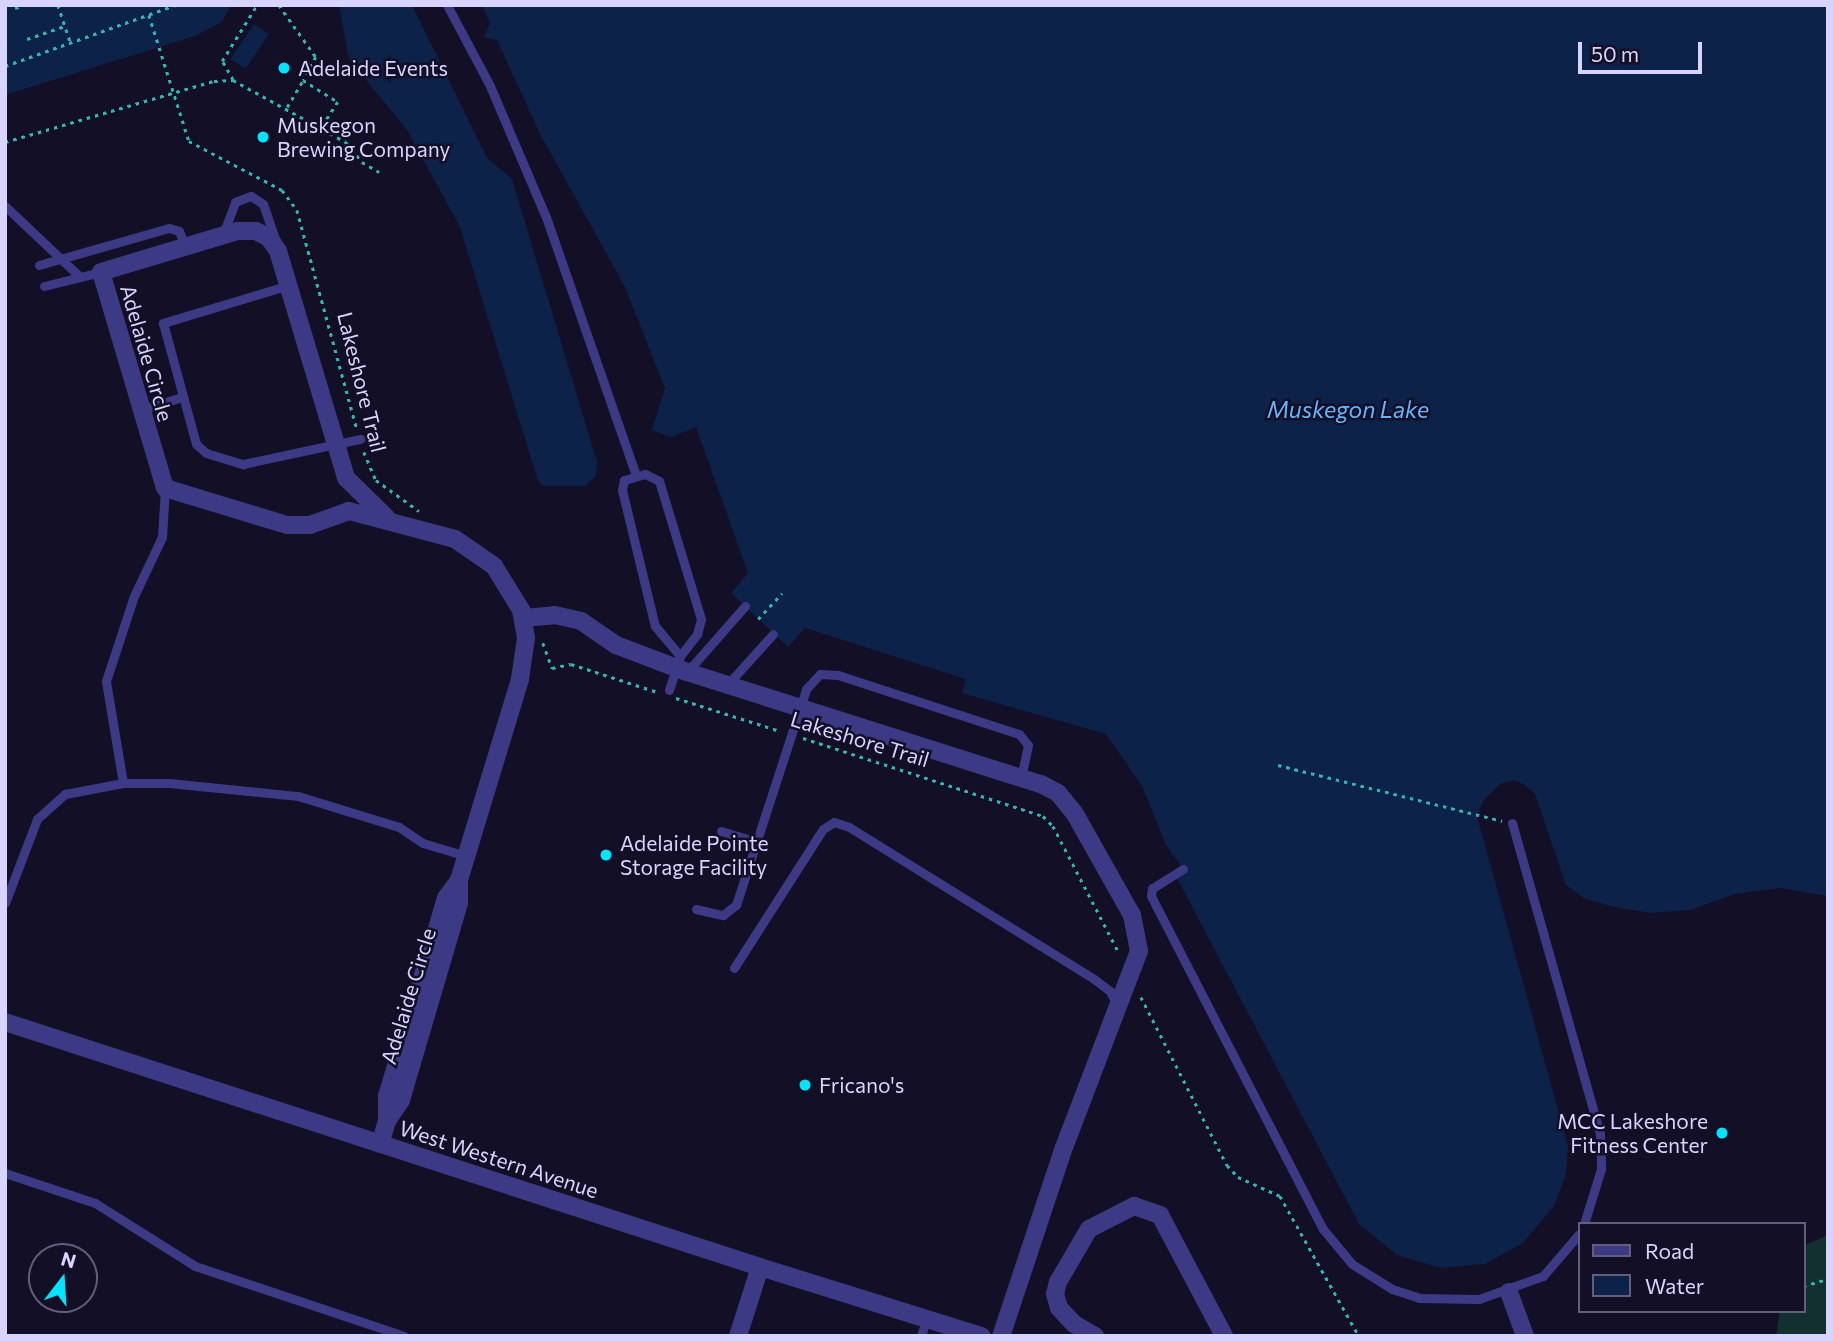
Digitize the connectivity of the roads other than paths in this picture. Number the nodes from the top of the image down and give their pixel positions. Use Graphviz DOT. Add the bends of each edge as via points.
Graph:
graph roads {
  1 [pos="447,5"];
  2 [pos="5,206"];
  3 [pos="222,236"];
  4 [pos="185,246"];
  5 [pos="278,251"];
  6 [pos="61,259"];
  7 [pos="39,265"];
  8 [pos="101,272"];
  9 [pos="80,277"];
  10 [pos="289,285"];
  11 [pos="44,286"];
  12 [pos="182,397"];
  13 [pos="139,410"];
  14 [pos="360,439"];
  15 [pos="335,444"];
  16 [pos="345,475"];
  17 [pos="636,476"];
  18 [pos="164,488"];
  19 [pos="386,517"];
  20 [pos="329,518"];
  21 [pos="745,606"];
  22 [pos="530,617"];
  23 [pos="773,634"];
  24 [pos="681,666"];
  25 [pos="727,686"];
  26 [pos="669,690"];
  27 [pos="799,711"];
  28 [pos="1021,778"];
  29 [pos="123,783"];
  30 [pos="1512,824"];
  31 [pos="721,831"];
  32 [pos="758,842"];
  33 [pos="466,856"];
  34 [pos="1182,869"];
  35 [pos="5,903"];
  36 [pos="696,909"];
  37 [pos="734,968"];
  38 [pos="1117,1009"];
  39 [pos="5,1022"];
  40 [pos="380,1144"];
  41 [pos="5,1173"];
  42 [pos="1585,1222"];
  43 [pos="1577,1236"];
  44 [pos="760,1267"];
  45 [pos="1509,1292"];
  46 [pos="928,1317"];
  47 [pos="404,1336"];
  48 [pos="738,1336"];
  49 [pos="921,1336"];
  50 [pos="981,1336"];
  51 [pos="1002,1336"];
  52 [pos="1095,1336"];
  53 [pos="1224,1336"];
  54 [pos="1525,1336"];
  1 -- 17 [label="lane" via="490,86 546,217"];
  2 -- 6 [label="lane"];
  3 -- 4 [label="street, Adelaide Circle"];
  3 -- 5 [label="street, Adelaide Circle" via="256,231 269,238"];
  3 -- 5 [label="lane" via="235,202 251,196 266,208"];
  4 -- 6 [label="lane" via="179,232 169,228"];
  4 -- 8 [label="street, Adelaide Circle"];
  5 -- 10 [label="street, Adelaide Circle"];
  6 -- 7 [label="lane"];
  6 -- 9 [label="lane"];
  8 -- 9 [label="lane"];
  8 -- 13 [label="street, Adelaide Circle"];
  9 -- 11 [label="lane"];
  10 -- 12 [label="lane" via="164,321 162,328"];
  10 -- 15 [label="street, Adelaide Circle"];
  12 -- 13 [label="lane"];
  12 -- 15 [label="lane" via="197,447 238,463"];
  13 -- 18 [label="street, Adelaide Circle"];
  14 -- 15 [label="lane"];
  15 -- 16 [label="street, Adelaide Circle"];
  16 -- 19 [label="street, Adelaide Circle"];
  16 -- 20 [label="street" via="343,498"];
  17 -- 24 [label="lane" via="622,484 633,536 655,626"];
  17 -- 24 [label="lane" via="653,474 659,481 699,611 698,635"];
  18 -- 20 [label="street, Adelaide Circle" via="287,524 310,525"];
  18 -- 29 [label="lane" via="166,520 158,549 134,596 106,681"];
  19 -- 20 [label="street, Adelaide Circle" via="349,512"];
  19 -- 22 [label="street, Adelaide Circle" via="455,538 478,551"];
  21 -- 24 [label="lane"];
  22 -- 24 [label="street" via="582,621 617,645"];
  22 -- 33 [label="street, Adelaide Circle" via="523,666"];
  23 -- 25 [label="lane"];
  24 -- 25 [label="street"];
  24 -- 26 [label="lane"];
  25 -- 27 [label="street"];
  27 -- 28 [label="street"];
  27 -- 28 [label="lane" via="811,680 825,673 838,675 1019,734 1028,746"];
  27 -- 32 [label="lane"];
  28 -- 38 [label="street" via="1051,788 1065,800 1132,915 1139,945"];
  29 -- 33 [label="lane" via="298,796 399,827 423,843"];
  29 -- 35 [label="lane" via="65,793 37,819"];
  30 -- 42 [label="lane" via="1600,1134 1601,1169"];
  31 -- 32 [label="lane"];
  32 -- 36 [label="lane" via="733,910 718,915"];
  33 -- 40 [label="street, Adelaide Circle" via="459,880 446,898 387,1096 387,1121"];
  34 -- 45 [label="lane" via="1152,888 1151,896 1323,1229 1352,1264 1392,1289 1450,1301"];
  37 -- 38 [label="lane" via="823,829 834,822 849,827 1105,987"];
  38 -- 51 [label="street" via="1064,1147"];
  39 -- 40 [label="street, West Western Avenue"];
  40 -- 44 [label="street, West Western Avenue"];
  41 -- 47 [label="lane" via="95,1203 195,1266"];
  43 -- 45 [label="lane" via="1543,1276"];
  44 -- 46 [label="street, West Western Avenue"];
  44 -- 48 [label="street"];
  45 -- 54 [label="street"];
  46 -- 49 [label="lane"];
  46 -- 50 [label="street, West Western Avenue"];
  52 -- 53 [label="street" via="1068,1319 1057,1302 1056,1289 1089,1229 1134,1206 1160,1215"];
}
